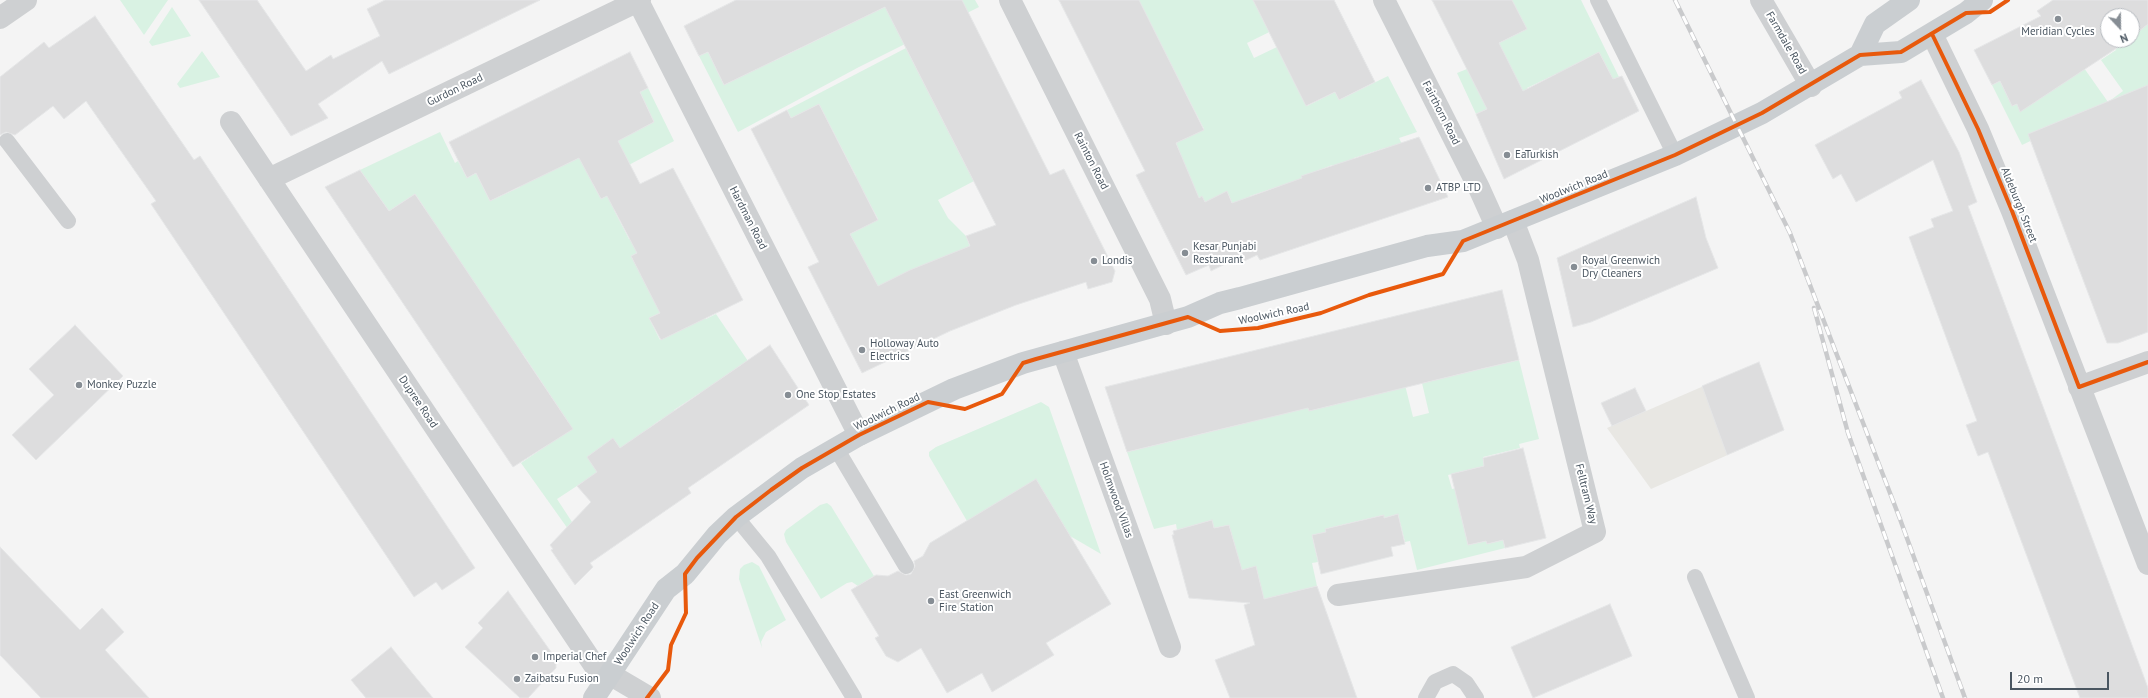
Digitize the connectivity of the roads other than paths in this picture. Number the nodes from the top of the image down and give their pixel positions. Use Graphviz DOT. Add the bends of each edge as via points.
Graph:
graph roads {
  1 [pos="26,0"];
  2 [pos="1010,0"];
  3 [pos="1384,0"];
  4 [pos="1598,0"];
  5 [pos="1761,0"];
  6 [pos="1909,0"];
  7 [pos="1982,0"];
  8 [pos="639,1"];
  9 [pos="0,18"];
  10 [pos="1932,34"];
  11 [pos="1860,55"];
  12 [pos="1811,86"];
  13 [pos="231,122"];
  14 [pos="7,142"];
  15 [pos="1675,155"];
  16 [pos="269,179"];
  17 [pos="68,221"];
  18 [pos="1505,224"];
  19 [pos="1166,324"];
  20 [pos="1063,352"];
  21 [pos="2148,362"];
  22 [pos="2079,388"];
  23 [pos="859,435"];
  24 [pos="836,448"];
  25 [pos="736,517"];
  26 [pos="2148,564"];
  27 [pos="906,566"];
  28 [pos="1695,576"];
  29 [pos="1338,595"];
  30 [pos="1170,647"];
  31 [pos="611,674"];
  32 [pos="594,698"];
  33 [pos="650,698"];
  34 [pos="854,698"];
  35 [pos="1426,698"];
  36 [pos="1476,698"];
  37 [pos="1747,698"];
  1 -- 9 [label="street"];
  2 -- 19 [label="street, Rainton Road" via="1160,298"];
  3 -- 18 [label="street, Fairthorn Road" via="1479,188"];
  4 -- 15 [label="lane"];
  5 -- 12 [label="street, Farmdale Road"];
  6 -- 11 [label="main road" via="1875,24"];
  7 -- 10 [label="main road, Woolwich Road"];
  8 -- 16 [label="street, Gurdon Road"];
  8 -- 23 [label="street, Hardman Road"];
  10 -- 11 [label="main road, Woolwich Road" via="1901,52"];
  10 -- 22 [label="street, Aldeburgh Street" via="1978,129"];
  11 -- 12 [label="main road, Woolwich Road"];
  12 -- 15 [label="main road, Woolwich Road"];
  13 -- 16 [label="street, Dupree Road"];
  14 -- 17 [label="lane"];
  15 -- 18 [label="main road, Woolwich Road"];
  16 -- 31 [label="street, Dupree Road" via="594,665"];
  18 -- 19 [label="main road, Woolwich Road" via="1463,241 1427,246 1220,303 1188,318"];
  18 -- 29 [label="street, Felltram Way" via="1528,260 1595,532 1526,567"];
  19 -- 20 [label="main road, Woolwich Road"];
  20 -- 23 [label="main road, Woolwich Road" via="978,379"];
  20 -- 30 [label="street, Holmwood Villas"];
  21 -- 22 [label="street"];
  22 -- 26 [label="street, Aldeburgh Street"];
  23 -- 24 [label="main road, Woolwich Road"];
  24 -- 25 [label="main road, Woolwich Road" via="802,468"];
  24 -- 27 [label="lane"];
  25 -- 31 [label="main road, Woolwich Road" via="717,535 685,574 666,589"];
  25 -- 34 [label="lane" via="768,556"];
  28 -- 37 [label="lane"];
  31 -- 32 [label="main road, Woolwich Road"];
  31 -- 33 [label="street, Dupree Road"];
  35 -- 36 [label="lane" via="1435,682 1453,674 1466,683"];
}
